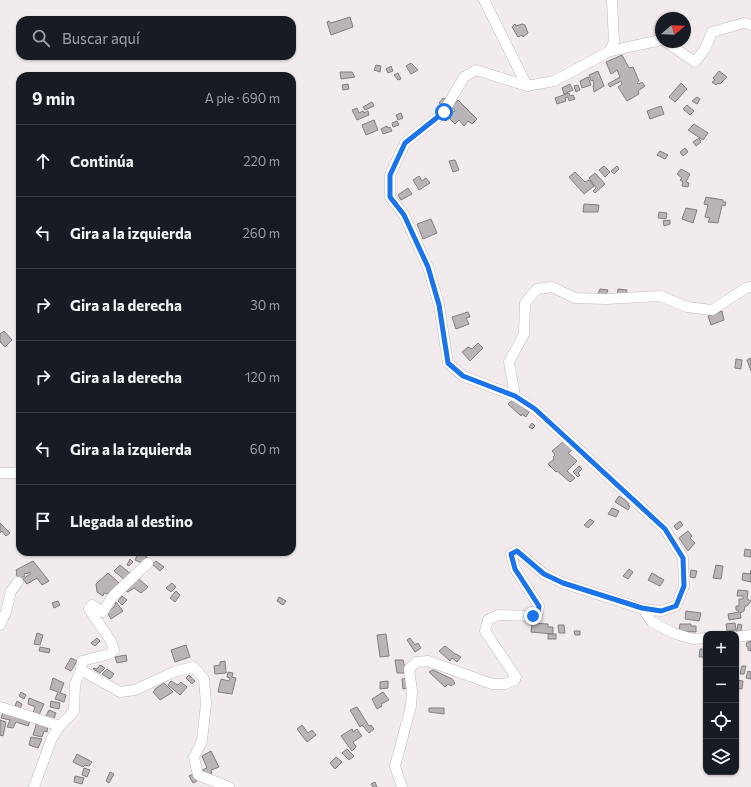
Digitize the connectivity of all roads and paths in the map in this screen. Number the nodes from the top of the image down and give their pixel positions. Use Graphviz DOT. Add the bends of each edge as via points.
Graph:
graph roads {
  1 [pos="484,0"];
  2 [pos="612,0"];
  3 [pos="751,25"];
  4 [pos="655,41"];
  5 [pos="675,48"];
  6 [pos="610,51"];
  7 [pos="527,86"];
  8 [pos="751,287"];
  9 [pos="515,396"];
  10 [pos="0,473"];
  11 [pos="16,473"];
  12 [pos="148,563"];
  13 [pos="18,582"];
  14 [pos="642,608"];
  15 [pos="0,625"];
  16 [pos="751,635"];
  17 [pos="739,637"];
  18 [pos="703,638"];
  19 [pos="80,670"];
  20 [pos="0,707"];
  21 [pos="60,726"];
  22 [pos="34,787"];
  23 [pos="228,787"];
  24 [pos="402,787"];
  1 -- 7 [label="street"];
  2 -- 6 [label="street" via="614,41"];
  3 -- 5 [label="street" via="744,23 712,32 705,49 695,62"];
  4 -- 6 [label="street"];
  6 -- 7 [label="street" via="554,81"];
  7 -- 9 [label="street" via="476,70 464,77 444,112 405,143 390,175 390,197 404,215 428,267 439,305 448,363 463,376"];
  8 -- 9 [label="street" via="712,310 687,307 660,296 575,298 552,287 537,289 525,303 524,334 509,362"];
  9 -- 14 [label="street" via="535,409 665,529 683,558 684,586 676,606 661,611"];
  10 -- 11 [label="street"];
  12 -- 19 [label="street" via="112,597 103,612 92,605 89,609 114,650 109,654 82,661"];
  13 -- 15 [label="street" via="11,591"];
  14 -- 18 [label="street" via="652,622 673,633 693,639"];
  14 -- 24 [label="street" via="563,583 544,574 517,551 511,554 515,569 539,606 538,613 533,616 498,615 488,620 485,631 516,678 505,684 492,684 428,661 416,662 409,669 411,706 395,766"];
  16 -- 17 [label="street"];
  19 -- 21 [label="street" via="75,684 74,711"];
  19 -- 23 [label="street" via="120,692 135,690 176,671 194,667 204,679 206,704 202,741 194,757 198,774"];
  20 -- 21 [label="street"];
  21 -- 22 [label="street" via="52,738"];
}
